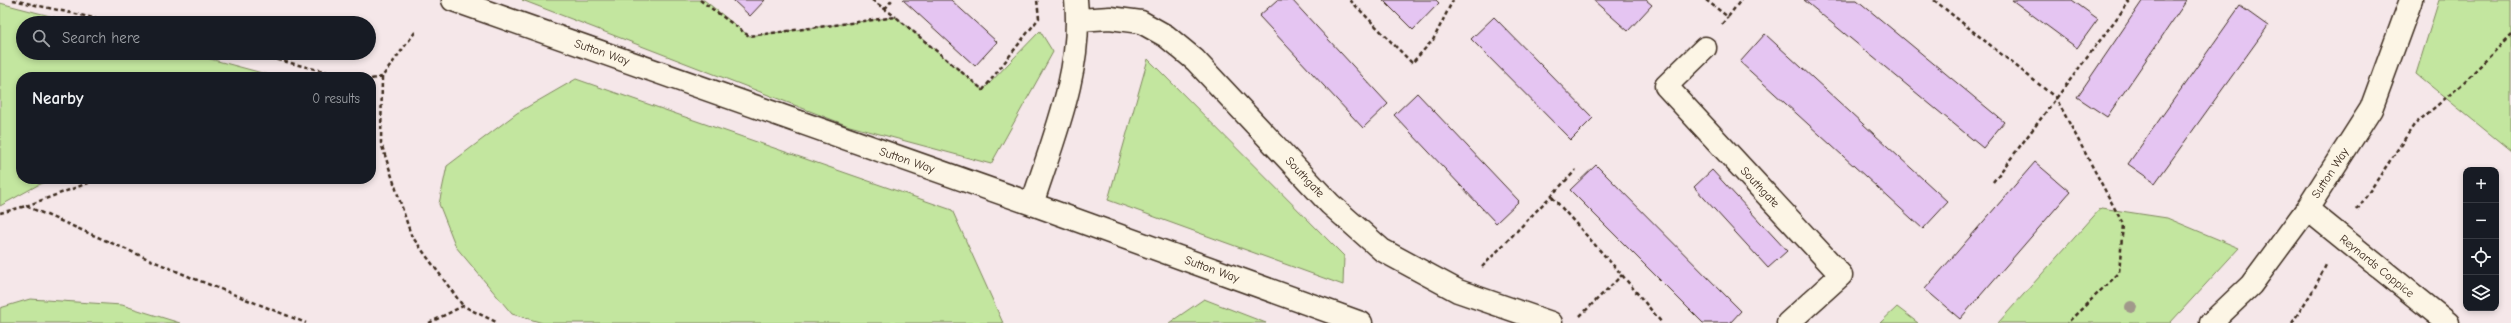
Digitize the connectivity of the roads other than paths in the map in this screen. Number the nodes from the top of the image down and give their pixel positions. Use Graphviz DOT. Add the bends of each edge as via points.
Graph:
graph roads {
  1 [pos="453,0"];
  2 [pos="2411,0"];
  3 [pos="1077,10"];
  4 [pos="1705,48"];
  5 [pos="1032,204"];
  6 [pos="2306,209"];
  7 [pos="1360,323"];
  8 [pos="1551,323"];
  9 [pos="1788,323"];
  10 [pos="2211,323"];
  11 [pos="2448,323"];
  1 -- 5 [label="street, Sutton Way"];
  2 -- 6 [label="street, Sutton Way" via="2371,109"];
  3 -- 5 [label="street, Southgate" via="1075,60"];
  3 -- 8 [label="street, Southgate" via="1141,22 1166,36 1195,60 1336,209 1382,250 1458,291"];
  4 -- 9 [label="street, Southgate" via="1666,86 1841,275"];
  5 -- 7 [label="street, Sutton Way"];
  6 -- 10 [label="street, Sutton Way" via="2251,285"];
  6 -- 11 [label="street, Reynards Coppice"];
}
